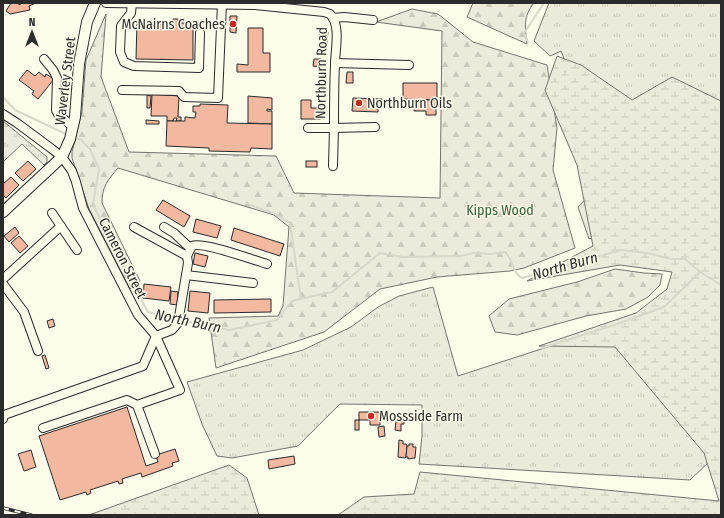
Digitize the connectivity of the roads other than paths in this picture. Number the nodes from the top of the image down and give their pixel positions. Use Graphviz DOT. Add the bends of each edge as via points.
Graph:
graph roads {
  1 [pos="95,3"];
  2 [pos="106,3"];
  3 [pos="132,3"];
  4 [pos="222,4"];
  5 [pos="273,5"];
  6 [pos="333,18"];
  7 [pos="373,20"];
  8 [pos="200,33"];
  9 [pos="44,60"];
  10 [pos="334,63"];
  11 [pos="408,65"];
  12 [pos="122,90"];
  13 [pos="3,114"];
  14 [pos="374,127"];
  15 [pos="308,128"];
  16 [pos="334,128"];
  17 [pos="72,133"];
  18 [pos="62,158"];
  19 [pos="333,166"];
  20 [pos="3,212"];
  21 [pos="52,213"];
  22 [pos="61,226"];
  23 [pos="134,227"];
  24 [pos="164,227"];
  25 [pos="76,250"];
  26 [pos="189,252"];
  27 [pos="267,264"];
  28 [pos="186,275"];
  29 [pos="3,279"];
  30 [pos="253,283"];
  31 [pos="3,284"];
  32 [pos="156,336"];
  33 [pos="38,351"];
  34 [pos="137,406"];
  35 [pos="3,419"];
  36 [pos="42,428"];
  37 [pos="154,454"];
  1 -- 17 [label="main road, Waverley Street" via="87,22 79,64"];
  2 -- 3 [label="street, Northburn Road"];
  3 -- 4 [label="street, Northburn Road"];
  3 -- 8 [label="street" via="131,13 121,26 120,39 120,55 128,64 199,68"];
  4 -- 5 [label="street, Northburn Road"];
  4 -- 12 [label="street" via="218,98 184,97 179,91"];
  5 -- 6 [label="street, Northburn Road" via="324,12"];
  6 -- 7 [label="street, Northburn Road"];
  6 -- 10 [label="street, Northburn Road" via="337,30"];
  9 -- 17 [label="street" via="57,78 56,110"];
  10 -- 11 [label="street"];
  10 -- 16 [label="street, Northburn Road"];
  13 -- 18 [label="street, Cameron Street"];
  14 -- 16 [label="street"];
  15 -- 16 [label="street, Northburn Road"];
  16 -- 19 [label="street"];
  17 -- 18 [label="main road, Waverley Street"];
  18 -- 20 [label="main road"];
  18 -- 32 [label="street, Cameron Street" via="72,171 83,208 138,315"];
  21 -- 22 [label="street"];
  22 -- 25 [label="street"];
  22 -- 29 [label="street"];
  23 -- 26 [label="street"];
  24 -- 26 [label="street" via="177,235"];
  26 -- 27 [label="street" via="192,246 198,244"];
  26 -- 28 [label="street"];
  28 -- 30 [label="street"];
  28 -- 32 [label="street" via="178,323 172,330"];
  31 -- 33 [label="street" via="24,312"];
  32 -- 34 [label="street, Cameron Street" via="180,390"];
  32 -- 35 [label="street" via="144,366 21,408 4,415"];
  34 -- 36 [label="street" via="127,400"];
  34 -- 37 [label="street"];
}
